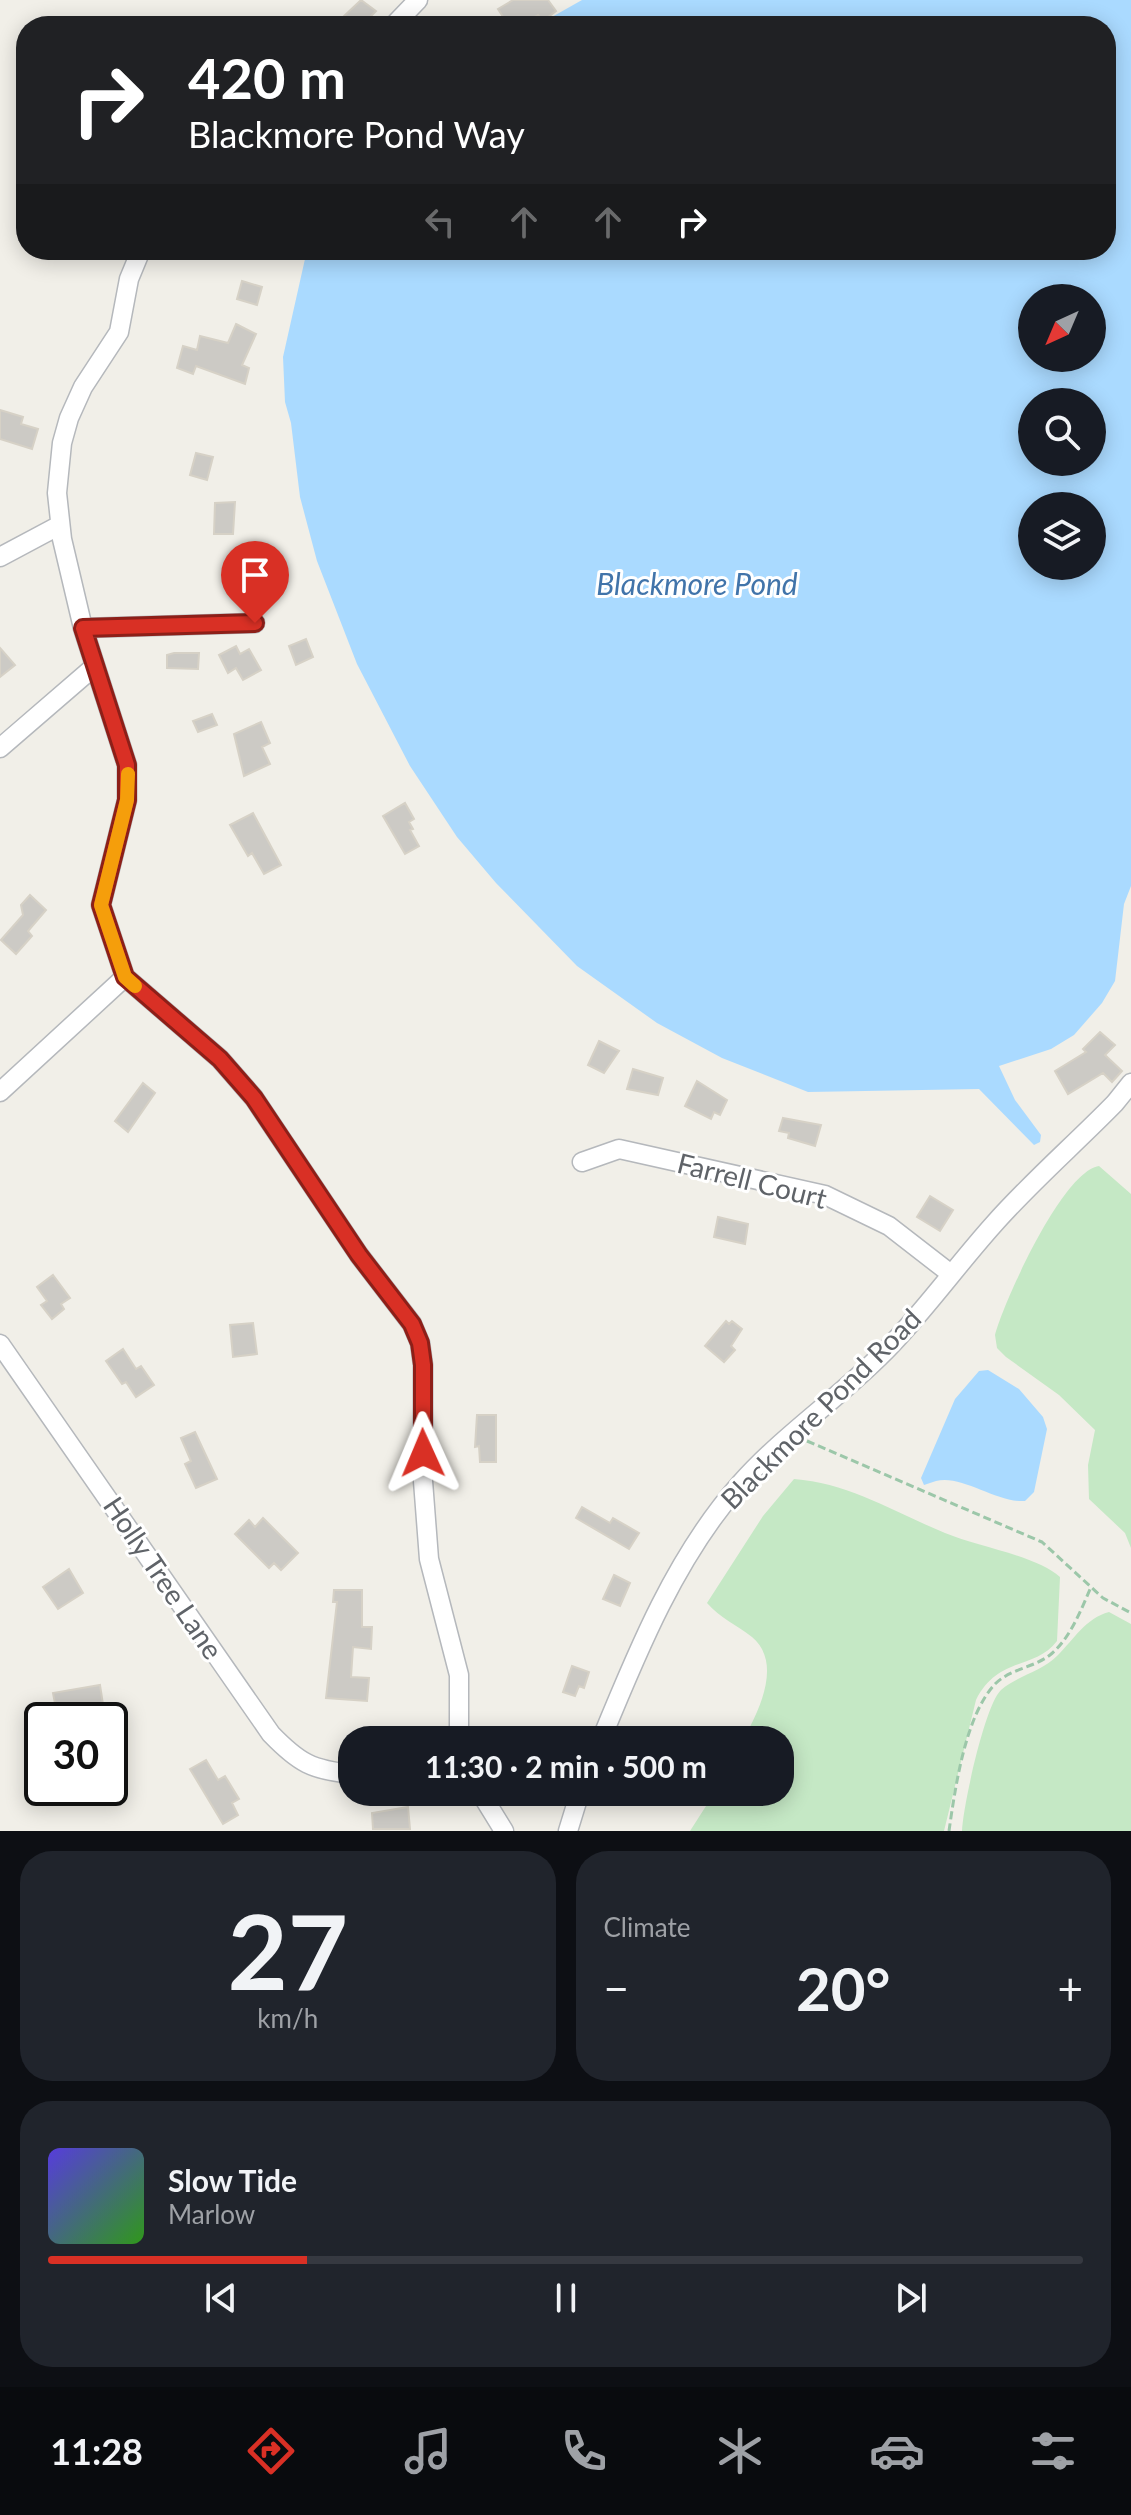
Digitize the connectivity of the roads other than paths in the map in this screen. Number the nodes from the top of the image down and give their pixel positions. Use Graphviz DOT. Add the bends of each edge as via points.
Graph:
graph roads {
  1 [pos="418,0"];
  2 [pos="403,16"];
  3 [pos="137,260"];
  4 [pos="60,525"];
  5 [pos="0,557"];
  6 [pos="255,623"];
  7 [pos="83,628"];
  8 [pos="95,666"];
  9 [pos="0,748"];
  10 [pos="125,977"];
  11 [pos="1131,1083"];
  12 [pos="0,1092"];
  13 [pos="582,1162"];
  14 [pos="951,1274"];
  15 [pos="0,1344"];
  16 [pos="459,1726"];
  17 [pos="607,1726"];
  18 [pos="338,1772"];
  19 [pos="489,1806"];
  20 [pos="576,1806"];
  21 [pos="504,1831"];
  22 [pos="568,1831"];
  1 -- 2 [label="street"];
  3 -- 4 [label="street" via="119,332 69,418 57,493"];
  4 -- 5 [label="street"];
  4 -- 7 [label="street"];
  6 -- 7 [label="street"];
  7 -- 8 [label="street"];
  8 -- 9 [label="street"];
  8 -- 10 [label="street" via="127,765 127,800 101,905"];
  10 -- 12 [label="street"];
  10 -- 16 [label="street" via="220,1059 254,1098 412,1324 423,1365 429,1559 459,1675"];
  11 -- 14 [label="street, Blackmore Pond Road"];
  13 -- 14 [label="street, Farrell Court" via="619,1149 825,1195 889,1226"];
  14 -- 17 [label="street, Blackmore Pond Road" via="853,1384 770,1453 718,1512 675,1581"];
  15 -- 18 [label="street, Holly Tree Lane" via="271,1734 315,1770"];
  19 -- 21 [label="street"];
  20 -- 22 [label="street"];
}
